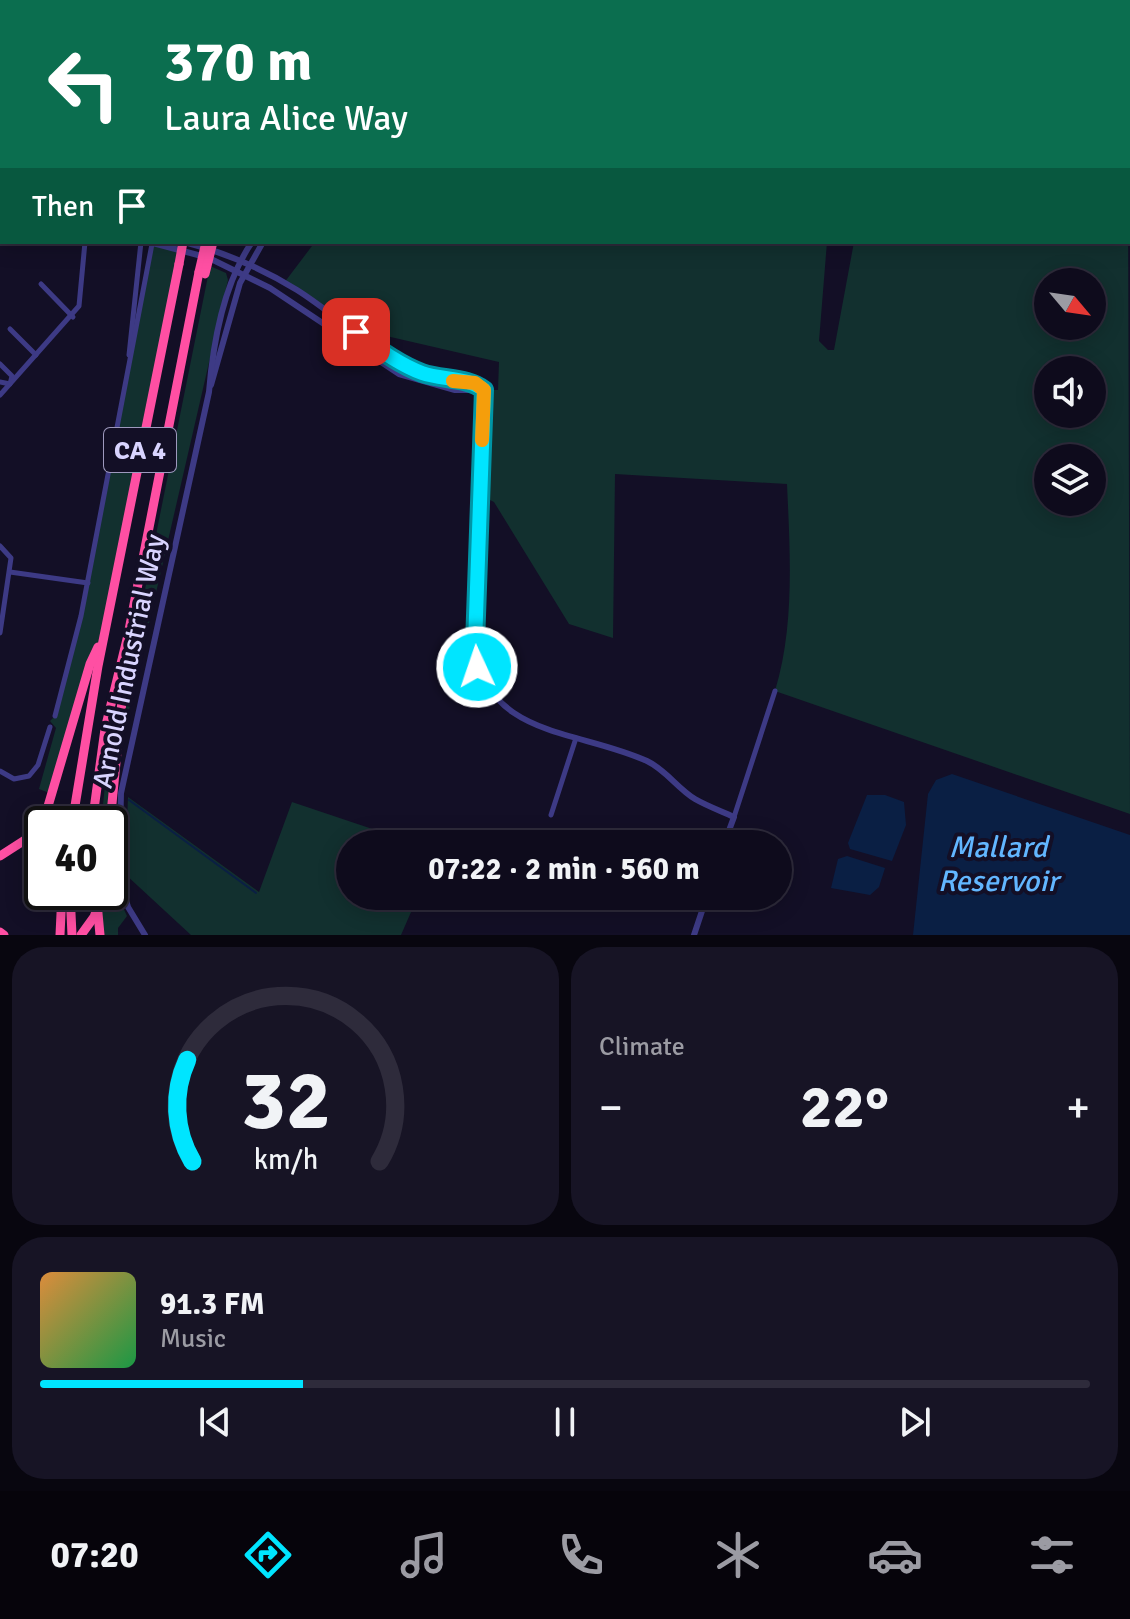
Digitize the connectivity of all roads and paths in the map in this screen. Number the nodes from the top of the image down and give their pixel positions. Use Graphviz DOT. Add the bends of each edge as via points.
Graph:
graph roads {
  1 [pos="85,244"];
  2 [pos="141,244"];
  3 [pos="151,244"];
  4 [pos="155,244"];
  5 [pos="183,244"];
  6 [pos="189,244"];
  7 [pos="206,244"];
  8 [pos="212,244"];
  9 [pos="251,244"];
  10 [pos="262,244"];
  11 [pos="240,261"];
  12 [pos="248,265"];
  13 [pos="235,272"];
  14 [pos="202,273"];
  15 [pos="243,276"];
  16 [pos="41,284"];
  17 [pos="73,317"];
  18 [pos="10,329"];
  19 [pos="36,355"];
  20 [pos="129,356"];
  21 [pos="0,364"];
  22 [pos="0,382"];
  23 [pos="10,384"];
  24 [pos="484,390"];
  25 [pos="209,392"];
  26 [pos="0,395"];
  27 [pos="0,546"];
  28 [pos="9,572"];
  29 [pos="88,583"];
  30 [pos="0,633"];
  31 [pos="128,635"];
  32 [pos="103,636"];
  33 [pos="775,691"];
  34 [pos="55,716"];
  35 [pos="50,727"];
  36 [pos="576,737"];
  37 [pos="0,771"];
  38 [pos="75,806"];
  39 [pos="94,806"];
  40 [pos="111,806"];
  41 [pos="551,815"];
  42 [pos="734,817"];
  43 [pos="729,830"];
  44 [pos="0,856"];
  45 [pos="61,910"];
  46 [pos="71,910"];
  47 [pos="95,910"];
  48 [pos="97,910"];
  49 [pos="702,910"];
  50 [pos="60,935"];
  51 [pos="72,935"];
  52 [pos="81,935"];
  53 [pos="97,935"];
  54 [pos="145,935"];
  55 [pos="694,935"];
  1 -- 17 [label="street" via="83,290"];
  2 -- 20 [label="street"];
  3 -- 20 [label="street"];
  4 -- 13 [label="street" via="209,258"];
  5 -- 32 [label="highway, CA 4, bridge"];
  6 -- 11 [label="street"];
  7 -- 14 [label="highway, bridge"];
  8 -- 14 [label="highway, bridge"];
  9 -- 11 [label="street, Arnold Industrial Way"];
  10 -- 12 [label="street, Arnold Industrial Way"];
  11 -- 12 [label="street"];
  11 -- 13 [label="street, Arnold Industrial Way"];
  12 -- 15 [label="street, Arnold Industrial Way"];
  12 -- 24 [label="street" via="296,289 410,367 475,383"];
  13 -- 15 [label="street"];
  13 -- 25 [label="street, Arnold Industrial Way"];
  14 -- 31 [label="highway, CA 4"];
  15 -- 24 [label="street" via="288,297 399,374 455,390"];
  15 -- 25 [label="street, Arnold Industrial Way"];
  16 -- 17 [label="street"];
  17 -- 19 [label="street"];
  18 -- 19 [label="street"];
  19 -- 23 [label="street"];
  20 -- 29 [label="street"];
  21 -- 23 [label="street" via="12,376"];
  22 -- 23 [label="street"];
  23 -- 26 [label="street"];
  24 -- 36 [label="street" via="477,667 504,708"];
  25 -- 54 [label="street, Arnold Industrial Way" via="121,793 119,878"];
  27 -- 28 [label="street" via="10,554"];
  28 -- 29 [label="street"];
  28 -- 30 [label="street"];
  29 -- 34 [label="street"];
  31 -- 39 [label="highway, CA 4" via="103,740"];
  31 -- 40 [label="highway"];
  32 -- 38 [label="highway, CA 4"];
  32 -- 44 [label="highway" via="49,805 33,832"];
  33 -- 42 [label="street"];
  35 -- 37 [label="street" via="29,776 14,779"];
  36 -- 41 [label="street"];
  36 -- 42 [label="street" via="647,761 694,798"];
  42 -- 43 [label="street"];
  45 -- 50 [label="highway"];
  46 -- 51 [label="highway"];
  47 -- 53 [label="highway"];
  48 -- 52 [label="highway, bridge"];
  49 -- 55 [label="street"];
}
